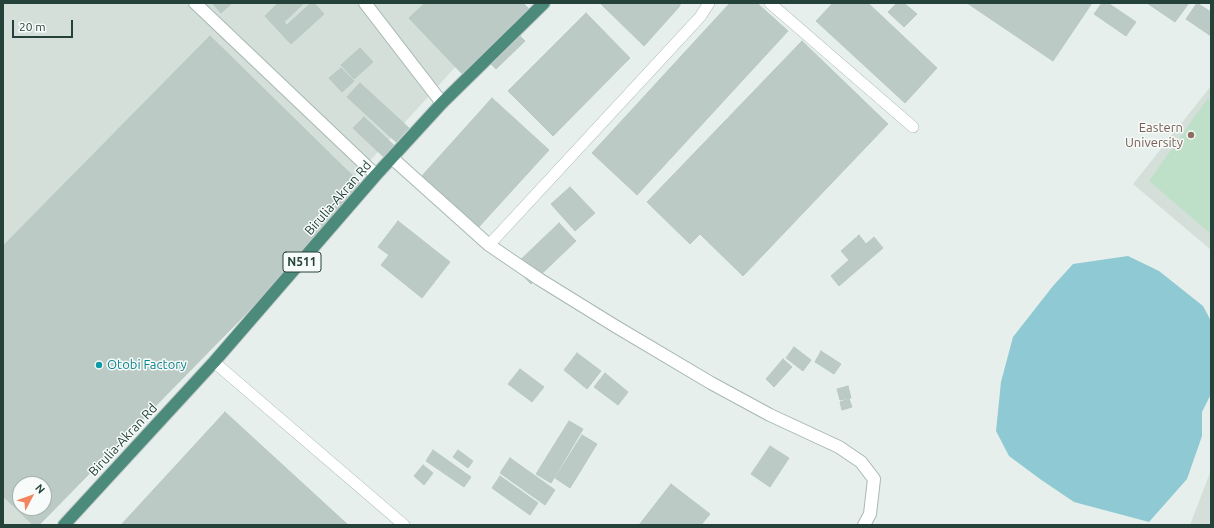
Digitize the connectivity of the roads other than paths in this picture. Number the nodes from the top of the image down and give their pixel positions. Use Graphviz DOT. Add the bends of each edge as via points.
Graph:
graph roads {
  1 [pos="195,3"];
  2 [pos="544,3"];
  3 [pos="709,3"];
  4 [pos="770,3"];
  5 [pos="371,5"];
  6 [pos="442,103"];
  7 [pos="913,128"];
  8 [pos="392,158"];
  9 [pos="376,175"];
  10 [pos="489,245"];
  11 [pos="214,362"];
  12 [pos="64,525"];
  13 [pos="404,525"];
  14 [pos="864,525"];
  1 -- 9 [label="street"];
  2 -- 6 [label="highway, Birulia-Akran Rd / N511"];
  3 -- 10 [label="lane" via="700,17"];
  4 -- 7 [label="lane"];
  5 -- 6 [label="street"];
  6 -- 8 [label="highway, Birulia-Akran Rd / N511"];
  8 -- 9 [label="highway, Birulia-Akran Rd / N511"];
  8 -- 10 [label="street"];
  9 -- 11 [label="highway, Birulia-Akran Rd / N511"];
  10 -- 14 [label="street" via="614,326 711,383 770,415 839,447 861,462 874,480 870,514"];
  11 -- 12 [label="highway, Birulia-Akran Rd / N511"];
  11 -- 13 [label="lane"];
}
